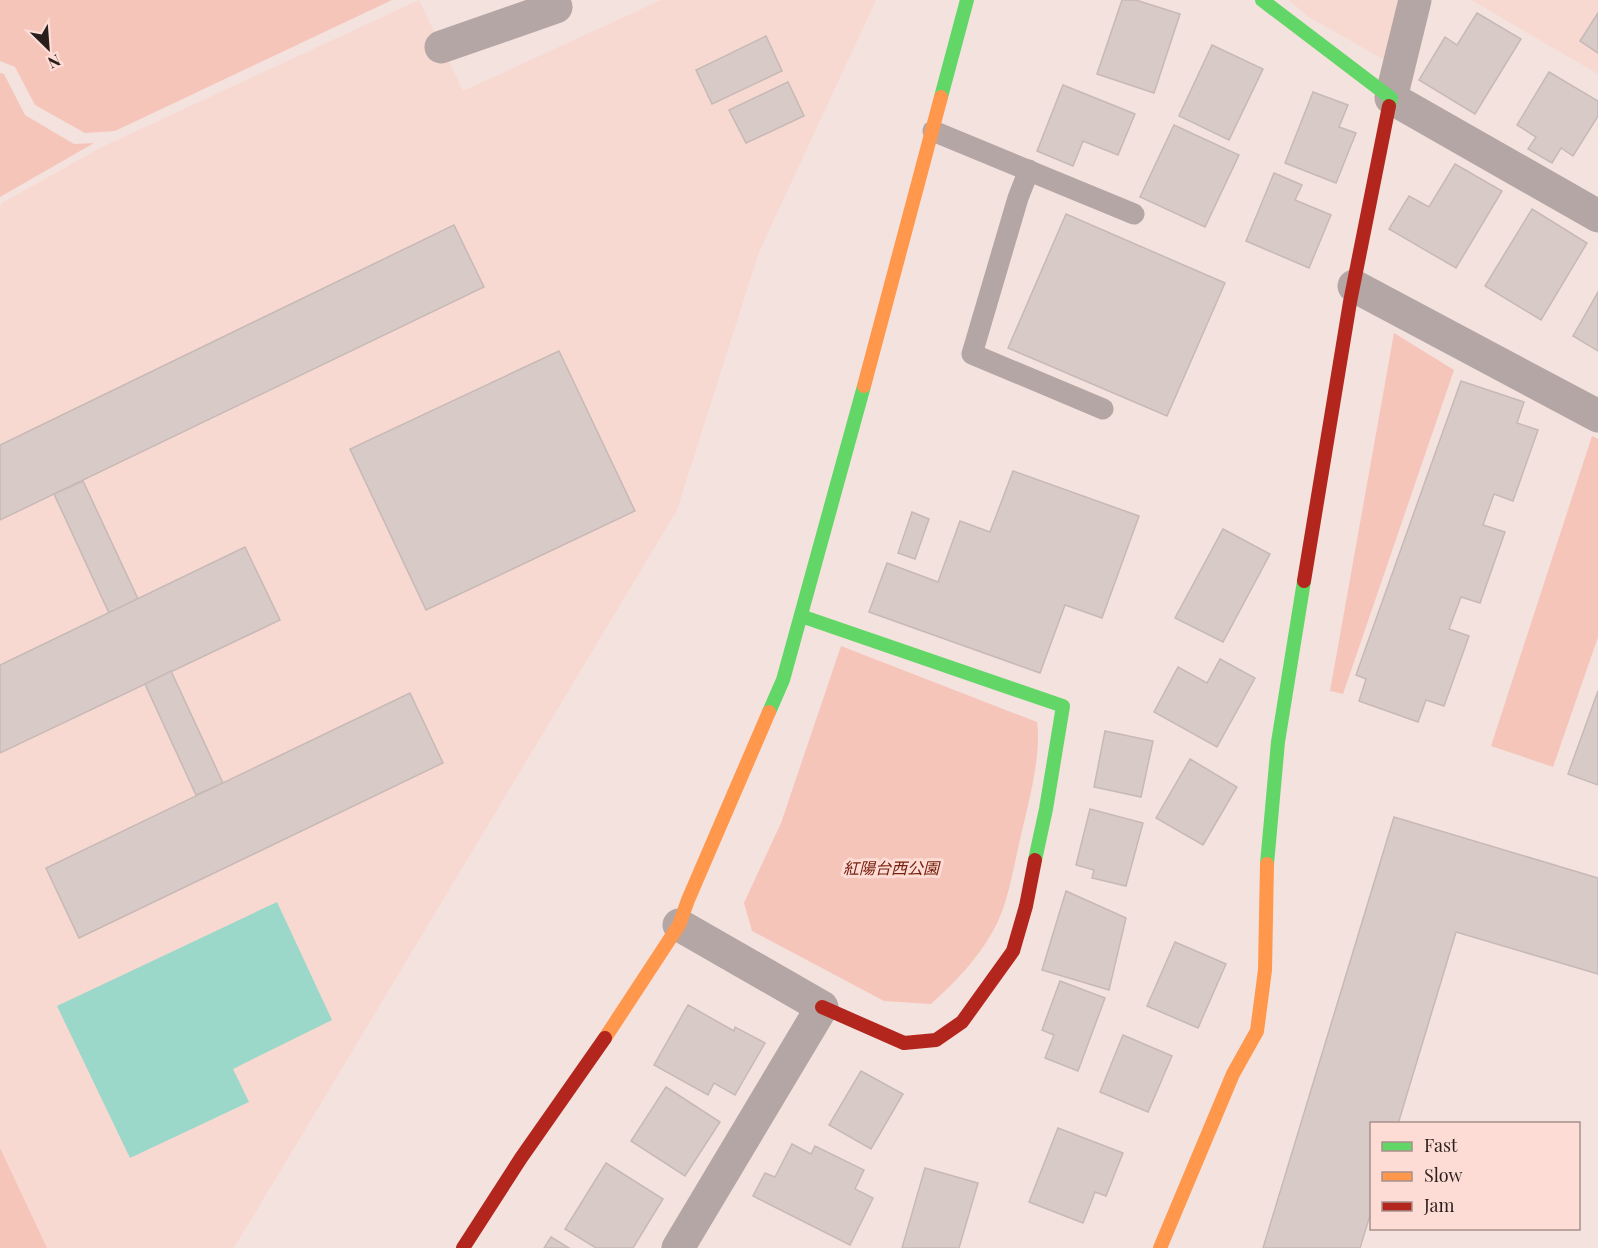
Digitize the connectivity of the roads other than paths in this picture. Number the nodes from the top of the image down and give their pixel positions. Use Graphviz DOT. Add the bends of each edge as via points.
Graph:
graph roads {
  1 [pos="967,0"];
  2 [pos="1262,0"];
  3 [pos="1415,0"];
  4 [pos="560,2"];
  5 [pos="441,47"];
  6 [pos="1390,98"];
  7 [pos="933,130"];
  8 [pos="1029,170"];
  9 [pos="1134,214"];
  10 [pos="1598,216"];
  11 [pos="1354,286"];
  12 [pos="1103,409"];
  13 [pos="1598,416"];
  14 [pos="801,616"];
  15 [pos="679,925"];
  16 [pos="822,1007"];
  17 [pos="463,1248"];
  18 [pos="678,1248"];
  19 [pos="1160,1248"];
  1 -- 7 [label="street"];
  2 -- 6 [label="street"];
  3 -- 6 [label="street"];
  4 -- 5 [label="street"];
  6 -- 10 [label="street"];
  6 -- 11 [label="street"];
  7 -- 8 [label="lane"];
  7 -- 14 [label="street"];
  8 -- 9 [label="lane"];
  8 -- 12 [label="lane" via="972,354"];
  11 -- 13 [label="street"];
  11 -- 19 [label="street" via="1278,742 1266,880 1265,970 1257,1031 1233,1074"];
  14 -- 15 [label="street" via="783,680"];
  14 -- 16 [label="street" via="1064,706 1026,906 1013,951 962,1022 936,1040 904,1043"];
  15 -- 16 [label="street"];
  15 -- 17 [label="street"];
  16 -- 18 [label="street"];
}
